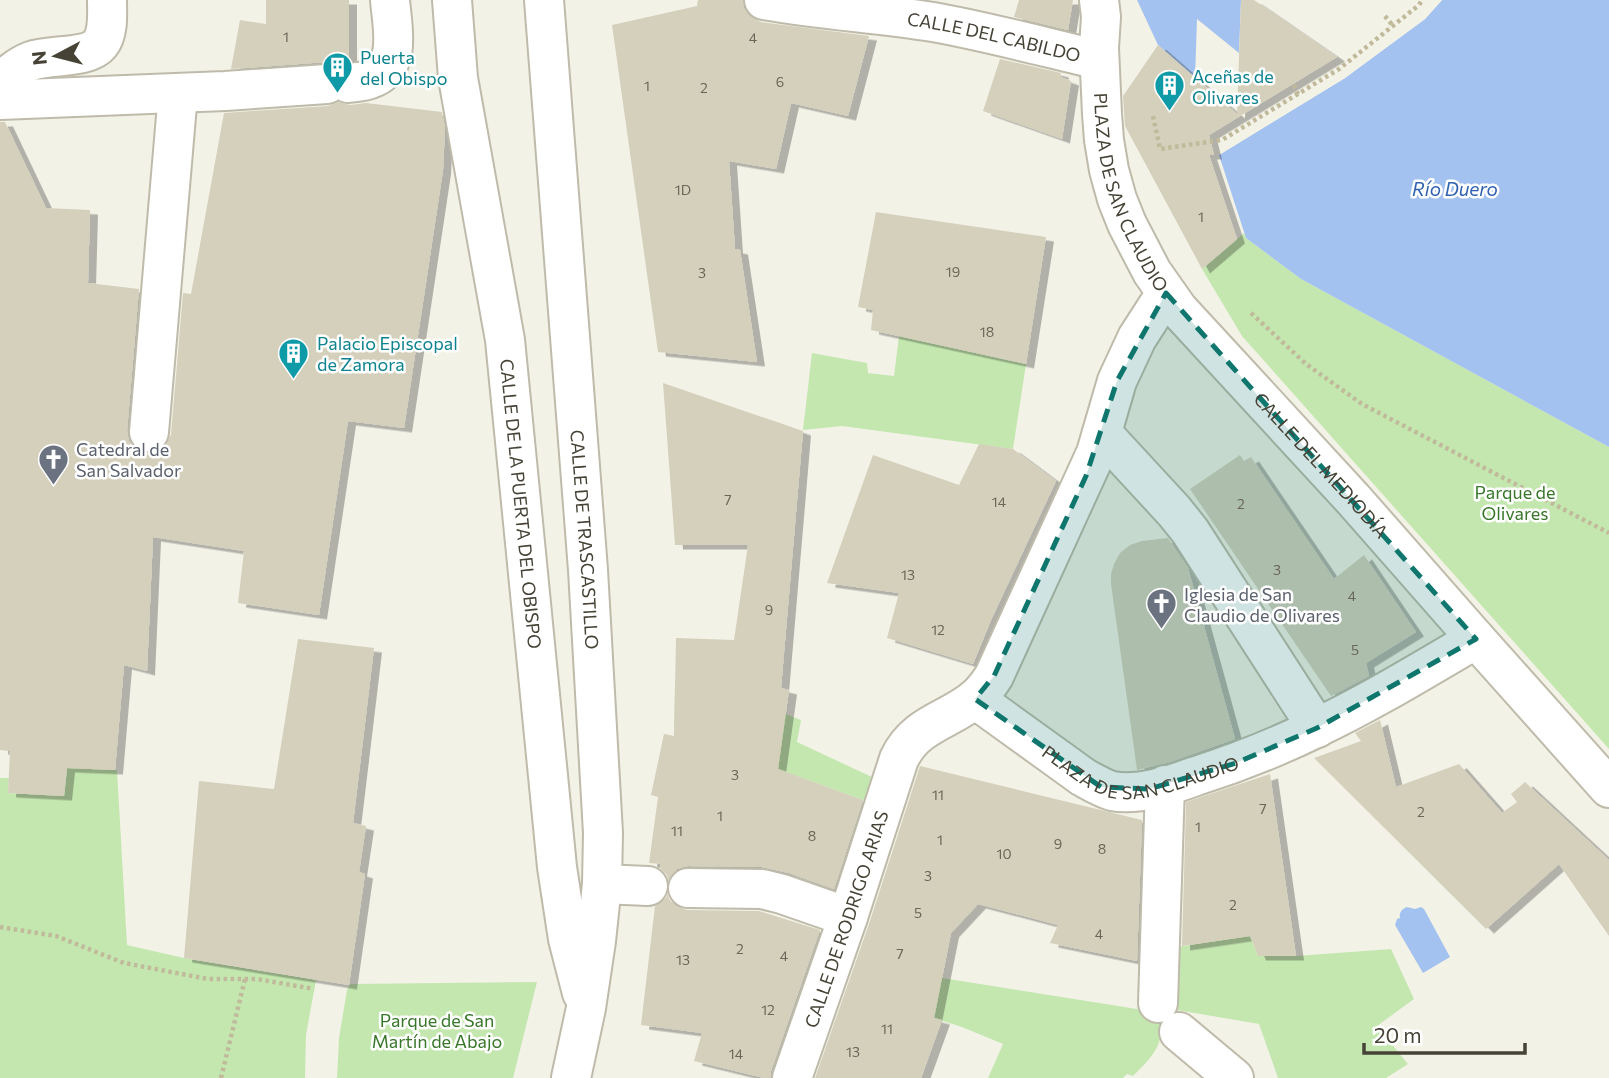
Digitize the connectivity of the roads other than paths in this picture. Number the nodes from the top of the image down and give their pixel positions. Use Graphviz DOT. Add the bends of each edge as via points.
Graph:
graph roads {
  1 [pos="107,0"];
  2 [pos="390,0"];
  3 [pos="452,0"];
  4 [pos="544,0"];
  5 [pos="764,0"];
  6 [pos="1099,0"];
  7 [pos="1100,60"];
  8 [pos="0,84"];
  9 [pos="178,93"];
  10 [pos="0,100"];
  11 [pos="1166,293"];
  12 [pos="149,432"];
  13 [pos="1102,433"];
  14 [pos="1476,639"];
  15 [pos="975,699"];
  16 [pos="1317,728"];
  17 [pos="900,759"];
  18 [pos="1165,785"];
  19 [pos="1609,788"];
  20 [pos="602,884"];
  21 [pos="648,886"];
  22 [pos="688,888"];
  23 [pos="849,917"];
  24 [pos="586,1008"];
  25 [pos="571,1078"];
  26 [pos="792,1078"];
  27 [pos="1234,1078"];
  1 -- 8 [label="street" via="104,35 94,49 33,60"];
  2 -- 9 [label="street" via="394,49 390,62 371,79"];
  3 -- 24 [label="street, CALLE DE LA PUERTA DEL OBISPO" via="460,90 505,340 557,867 568,939"];
  4 -- 20 [label="street, CALLE DE TRASCASTILLO" via="589,570"];
  5 -- 7 [label="street, CALLE DEL CABILDO" via="935,23"];
  6 -- 7 [label="street, PLAZA DE SAN CLAUDIO"];
  7 -- 11 [label="street, PLAZA DE SAN CLAUDIO" via="1104,141 1116,199"];
  9 -- 10 [label="street"];
  9 -- 12 [label="street"];
  11 -- 13 [label="street, PLAZA DE SAN CLAUDIO" via="1117,381"];
  11 -- 14 [label="street, CALLE DEL MEDIODÍA"];
  13 -- 15 [label="street, PLAZA DE SAN CLAUDIO" via="994,676"];
  13 -- 16 [label="street" via="1190,531"];
  14 -- 16 [label="street, PLAZA DE SAN CLAUDIO"];
  14 -- 19 [label="street, CALLE DEL MEDIODÍA"];
  15 -- 17 [label="street, PLAZA DE SAN CLAUDIO" via="924,729 905,747"];
  15 -- 18 [label="street, PLAZA DE SAN CLAUDIO" via="1101,787 1124,792"];
  16 -- 18 [label="street, PLAZA DE SAN CLAUDIO" via="1236,763"];
  17 -- 23 [label="street, CALLE DE RODRIGO ARIAS"];
  18 -- 27 [label="street" via="1169,1017"];
  20 -- 21 [label="street"];
  20 -- 24 [label="street, CALLE DE TRASCASTILLO"];
  22 -- 23 [label="street" via="762,889"];
  23 -- 26 [label="street, CALLE DE RODRIGO ARIAS"];
  24 -- 25 [label="street, CALLE DE TRASCASTILLO"];
}
